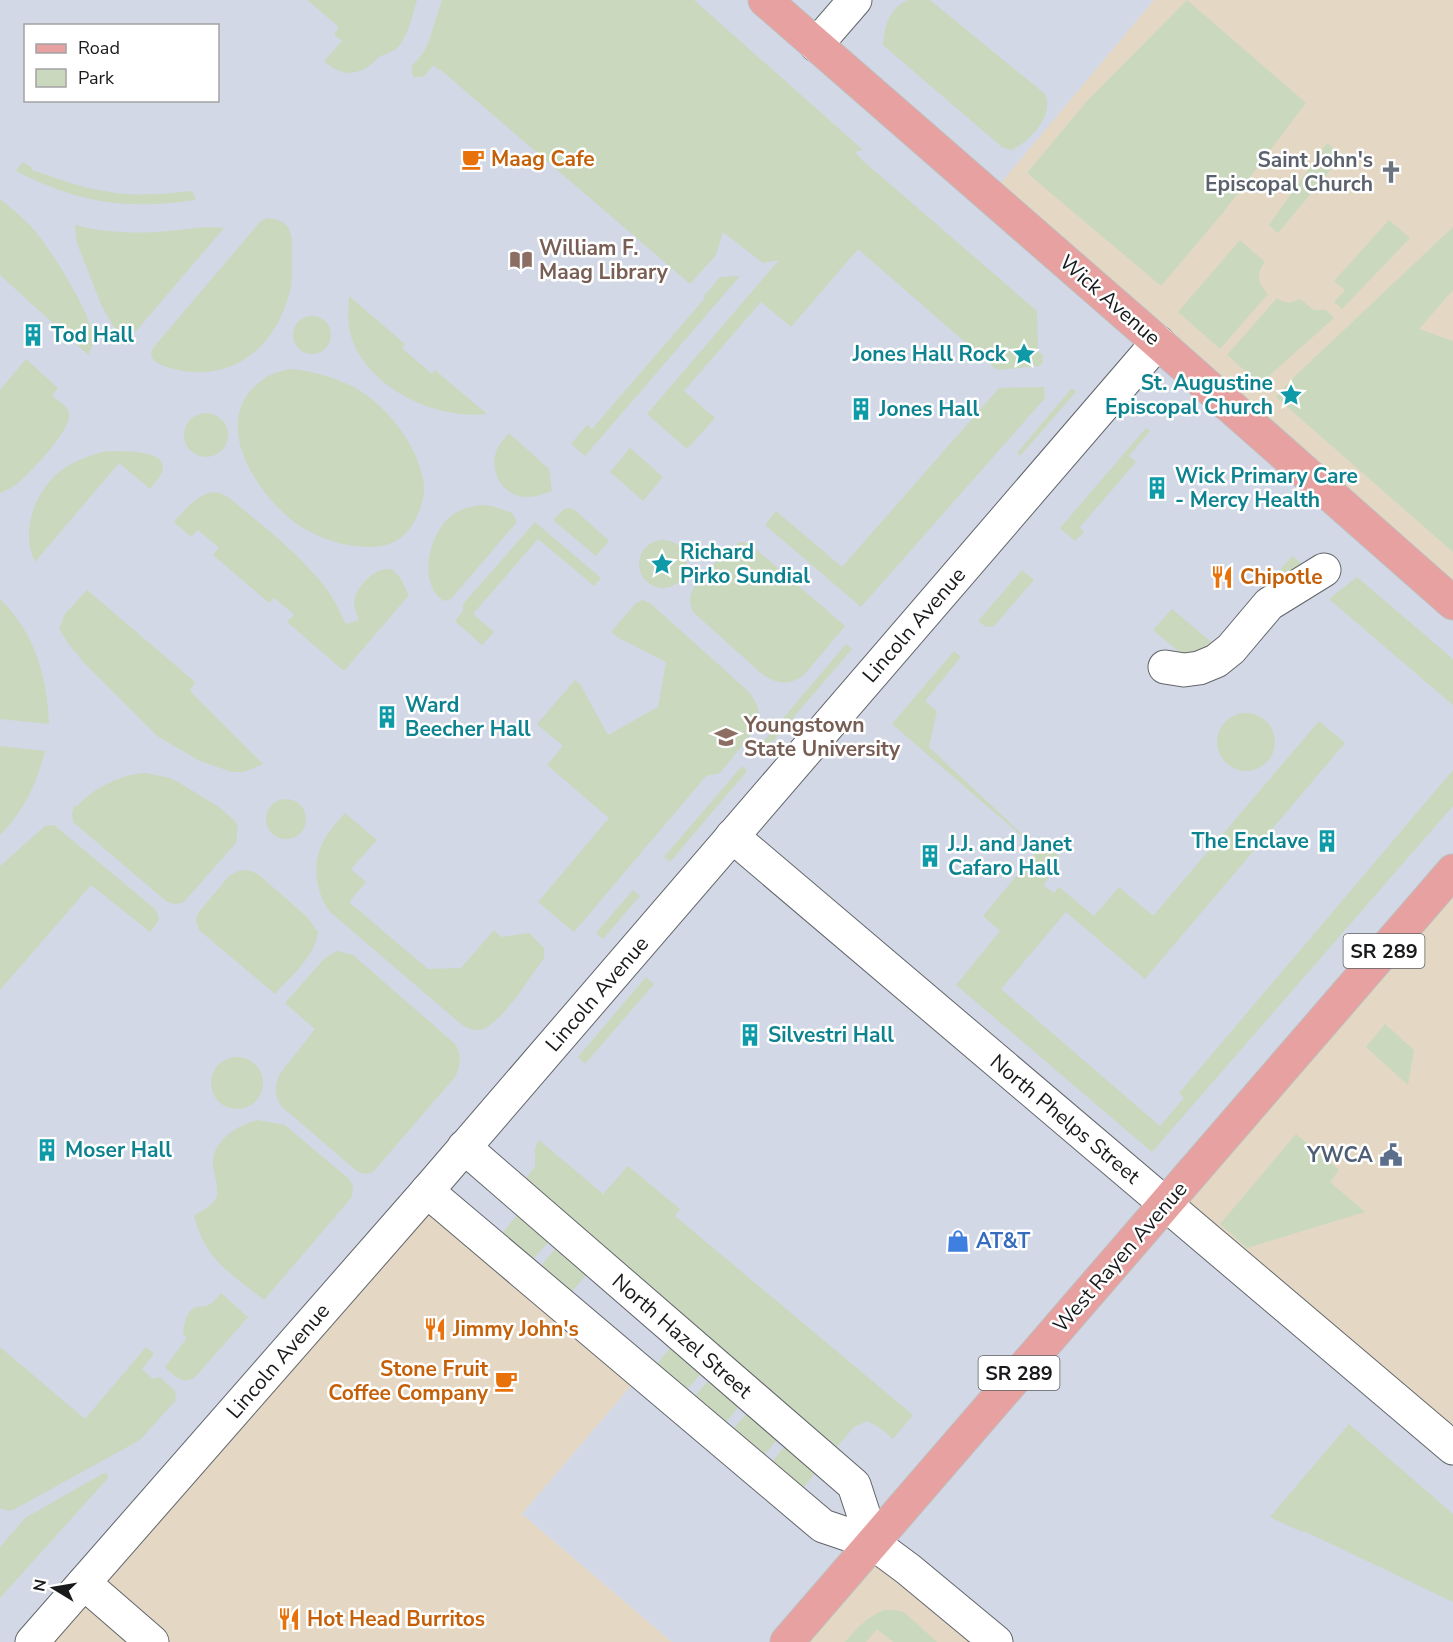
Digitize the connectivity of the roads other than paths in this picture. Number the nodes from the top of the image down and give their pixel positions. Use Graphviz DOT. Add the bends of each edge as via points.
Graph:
graph roads {
  1 [pos="765,0"];
  2 [pos="855,0"];
  3 [pos="816,45"];
  4 [pos="1158,342"];
  5 [pos="1324,570"];
  6 [pos="1453,603"];
  7 [pos="1165,667"];
  8 [pos="732,836"];
  9 [pos="1453,871"];
  10 [pos="464,1148"];
  11 [pos="427,1191"];
  12 [pos="1165,1204"];
  13 [pos="1453,1448"];
  14 [pos="873,1543"];
  15 [pos="84,1583"];
  16 [pos="32,1642"];
  17 [pos="152,1642"];
  18 [pos="788,1642"];
  19 [pos="996,1642"];
  1 -- 3 [label="main road, Wick Avenue"];
  2 -- 3 [label="street"];
  3 -- 4 [label="main road, Wick Avenue"];
  4 -- 6 [label="main road, Wick Avenue"];
  4 -- 8 [label="street, Lincoln Avenue"];
  5 -- 7 [label="street" via="1269,604 1216,661 1199,669"];
  8 -- 10 [label="street, Lincoln Avenue"];
  8 -- 12 [label="street, North Phelps Street"];
  9 -- 12 [label="main road, West Rayen Avenue / SR 289"];
  10 -- 11 [label="street, Lincoln Avenue"];
  10 -- 14 [label="street, North Hazel Street" via="854,1485"];
  11 -- 14 [label="street" via="823,1526"];
  11 -- 15 [label="street, Lincoln Avenue"];
  12 -- 13 [label="street, North Phelps Street"];
  12 -- 14 [label="main road, West Rayen Avenue / SR 289"];
  14 -- 18 [label="main road, West Rayen Avenue / SR 289"];
  14 -- 19 [label="street"];
  15 -- 16 [label="street, Lincoln Avenue"];
  15 -- 17 [label="street"];
}
